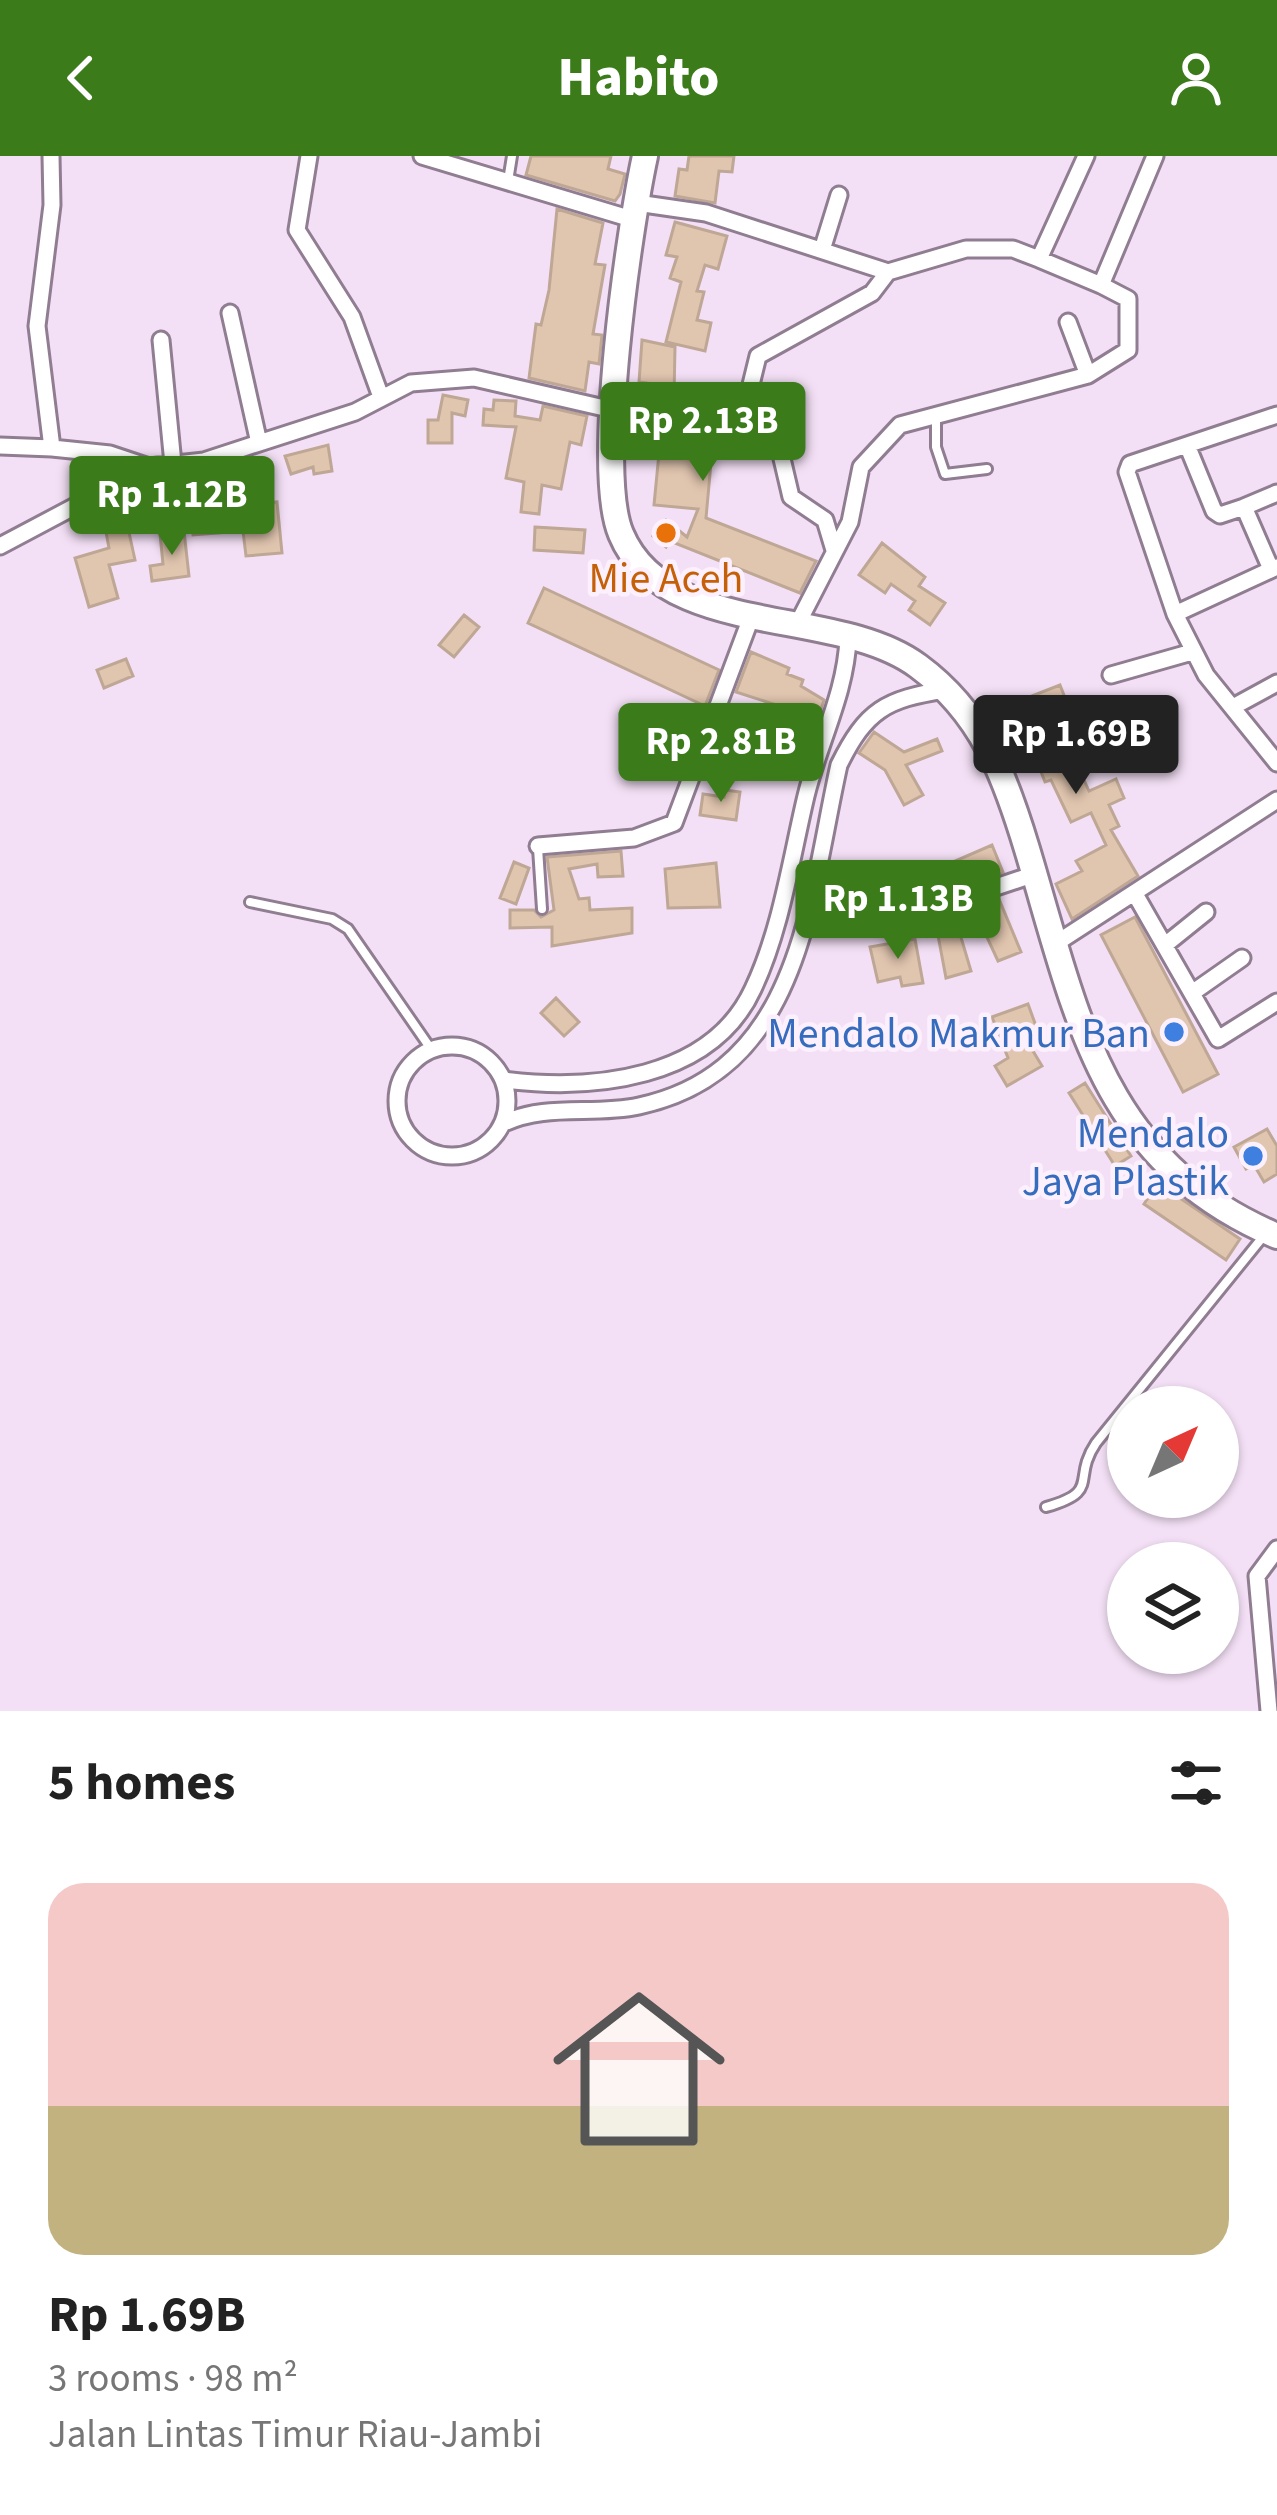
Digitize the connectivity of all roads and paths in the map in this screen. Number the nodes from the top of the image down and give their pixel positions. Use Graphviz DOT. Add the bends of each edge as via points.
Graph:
graph roads {
  1 [pos="52,156"];
  2 [pos="309,156"];
  3 [pos="422,156"];
  4 [pos="512,156"];
  5 [pos="645,156"];
  6 [pos="1086,156"];
  7 [pos="1155,156"];
  8 [pos="508,182"];
  9 [pos="839,195"];
  10 [pos="636,211"];
  11 [pos="822,250"];
  12 [pos="1039,259"];
  13 [pos="888,272"];
  14 [pos="1101,284"];
  15 [pos="230,313"];
  16 [pos="1068,322"];
  17 [pos="161,340"];
  18 [pos="1088,375"];
  19 [pos="382,397"];
  20 [pos="613,410"];
  21 [pos="1277,415"];
  22 [pos="936,416"];
  23 [pos="259,443"];
  24 [pos="1187,445"];
  25 [pos="0,446"];
  26 [pos="52,448"];
  27 [pos="173,464"];
  28 [pos="149,467"];
  29 [pos="987,469"];
  30 [pos="1277,493"];
  31 [pos="1244,507"];
  32 [pos="0,546"];
  33 [pos="834,550"];
  34 [pos="1274,568"];
  35 [pos="1175,614"];
  36 [pos="752,615"];
  37 [pos="798,623"];
  38 [pos="848,638"];
  39 [pos="1192,652"];
  40 [pos="1111,675"];
  41 [pos="1277,683"];
  42 [pos="945,690"];
  43 [pos="1233,706"];
  44 [pos="1277,763"];
  45 [pos="1277,800"];
  46 [pos="538,846"];
  47 [pos="1035,874"];
  48 [pos="1136,894"];
  49 [pos="250,902"];
  50 [pos="542,909"];
  51 [pos="1205,912"];
  52 [pos="857,922"];
  53 [pos="1055,944"];
  54 [pos="1165,945"];
  55 [pos="1243,958"];
  56 [pos="1192,993"];
  57 [pos="1277,1002"];
  58 [pos="431,1049"];
  59 [pos="504,1080"];
  60 [pos="504,1123"];
  61 [pos="1272,1234"];
  62 [pos="1046,1507"];
  63 [pos="1277,1549"];
  64 [pos="1269,1711"];
  1 -- 26 [label="street" via="38,326"];
  2 -- 19 [label="street" via="297,230 352,317"];
  3 -- 8 [label="street"];
  4 -- 8 [label="lane"];
  5 -- 10 [label="highway"];
  6 -- 12 [label="street"];
  7 -- 14 [label="street"];
  8 -- 10 [label="street"];
  9 -- 11 [label="street"];
  10 -- 11 [label="street" via="706,213"];
  10 -- 20 [label="highway"];
  11 -- 13 [label="street"];
  12 -- 13 [label="street" via="1013,249 966,249"];
  12 -- 14 [label="street"];
  13 -- 33 [label="street" via="872,292 811,331 762,351 751,378 747,400 772,416 791,497 825,520"];
  14 -- 18 [label="street" via="1129,299 1130,346"];
  15 -- 23 [label="street"];
  16 -- 18 [label="street"];
  17 -- 27 [label="street"];
  18 -- 22 [label="street"];
  19 -- 20 [label="street" via="435,378 474,379"];
  19 -- 23 [label="street"];
  20 -- 36 [label="highway" via="611,506 645,572 679,595"];
  21 -- 24 [label="street"];
  22 -- 29 [label="lane" via="944,474"];
  22 -- 33 [label="street" via="900,424 872,450"];
  23 -- 27 [label="street"];
  24 -- 31 [label="street" via="1214,511"];
  24 -- 35 [label="street" via="1128,467"];
  25 -- 26 [label="street"];
  26 -- 28 [label="street"];
  27 -- 28 [label="street"];
  28 -- 32 [label="street"];
  30 -- 31 [label="street"];
  31 -- 34 [label="street"];
  33 -- 37 [label="street"];
  34 -- 35 [label="street"];
  35 -- 39 [label="street"];
  36 -- 37 [label="highway"];
  36 -- 46 [label="street" via="674,823 634,838"];
  37 -- 38 [label="highway"];
  38 -- 42 [label="highway" via="889,649"];
  38 -- 59 [label="street" via="769,951 732,1022 668,1067 632,1077"];
  39 -- 40 [label="street"];
  39 -- 43 [label="street"];
  41 -- 43 [label="street"];
  42 -- 47 [label="highway" via="985,735"];
  42 -- 60 [label="street" via="898,697 854,736 839,765 796,959 753,1040 679,1093 637,1106 528,1112"];
  43 -- 44 [label="street"];
  45 -- 48 [label="street"];
  46 -- 50 [label="lane"];
  47 -- 52 [label="street"];
  47 -- 53 [label="highway"];
  48 -- 53 [label="street"];
  48 -- 54 [label="street"];
  49 -- 58 [label="lane" via="348,929"];
  51 -- 54 [label="street"];
  53 -- 61 [label="highway" via="1118,1107 1202,1196"];
  54 -- 56 [label="street"];
  55 -- 56 [label="street"];
  56 -- 57 [label="street" via="1218,1039"];
  58 -- 59 [label="street" via="474,1049"];
  58 -- 60 [label="street" via="413,1060 396,1100 412,1140 452,1157 473,1153"];
  59 -- 60 [label="street"];
  61 -- 62 [label="lane" via="1096,1442 1083,1491"];
  63 -- 64 [label="street" via="1256,1576"];
}
